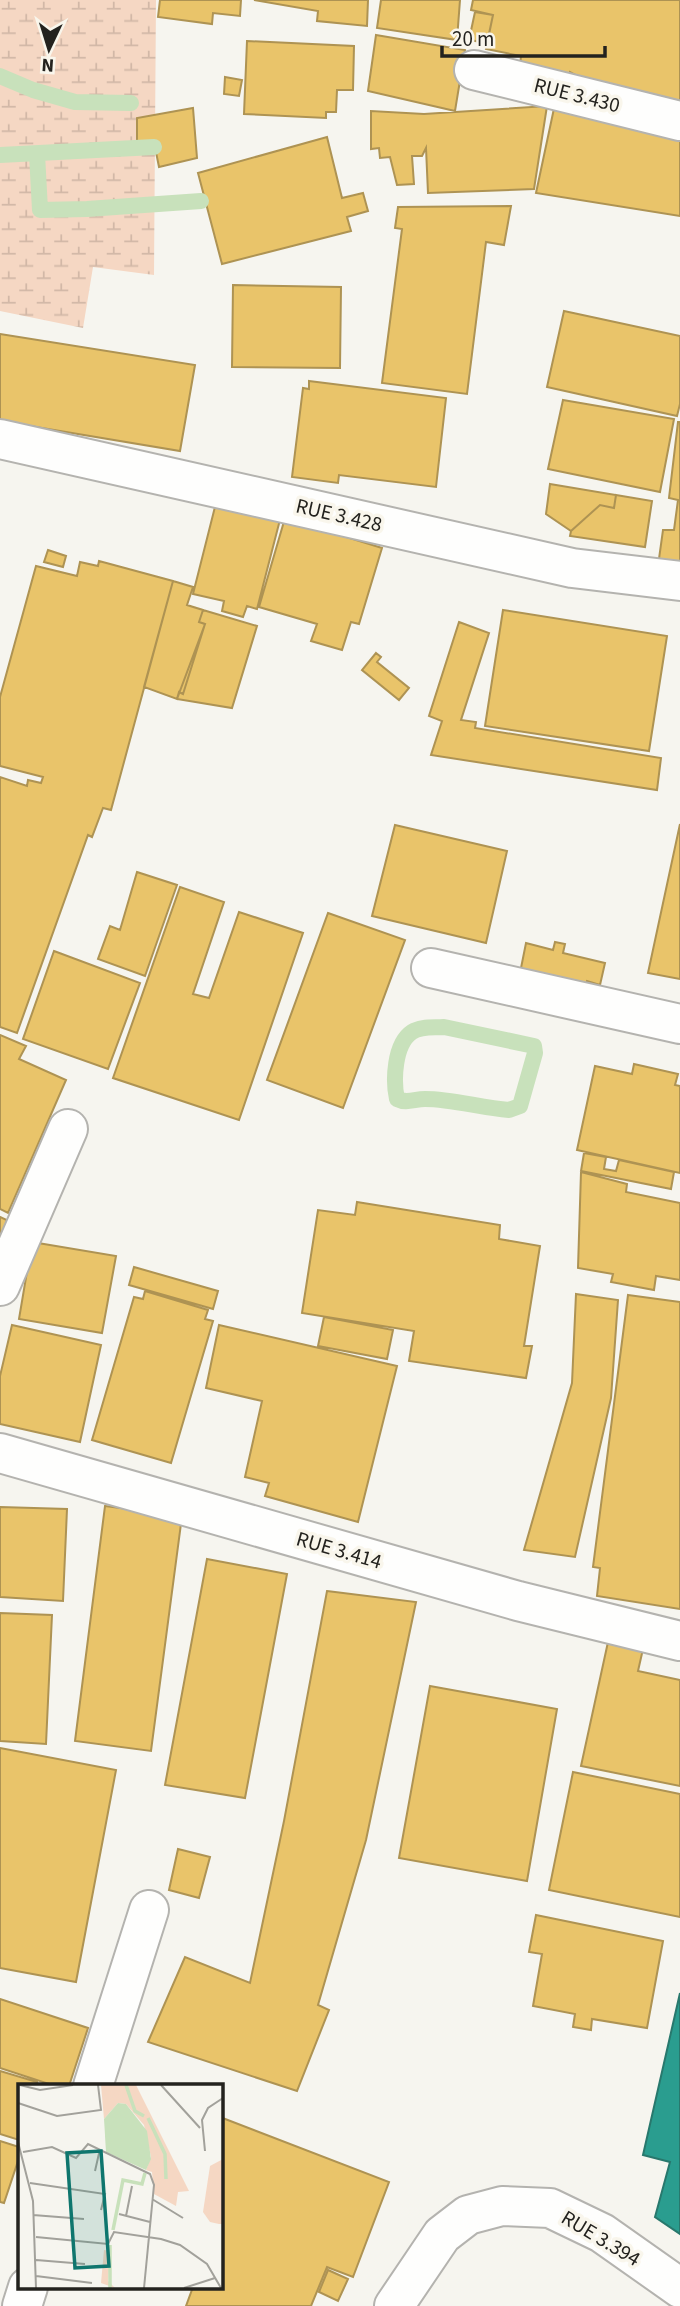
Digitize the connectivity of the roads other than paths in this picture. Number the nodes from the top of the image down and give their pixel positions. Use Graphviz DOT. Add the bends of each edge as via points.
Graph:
graph roads {
  1 [pos="474,69"];
  2 [pos="680,121"];
  3 [pos="0,439"];
  4 [pos="680,581"];
  5 [pos="431,968"];
  6 [pos="680,1024"];
  7 [pos="68,1129"];
  8 [pos="0,1286"];
  9 [pos="0,1453"];
  10 [pos="680,1641"];
  11 [pos="149,1910"];
  12 [pos="93,2084"];
  13 [pos="28,2288"];
  14 [pos="680,2288"];
  15 [pos="22,2306"];
  16 [pos="394,2306"];
  1 -- 2 [label="street, RUE 3.430"];
  3 -- 4 [label="street, RUE 3.428" via="572,568"];
  5 -- 6 [label="street"];
  7 -- 8 [label="street"];
  9 -- 10 [label="street, RUE 3.414" via="518,1601"];
  11 -- 12 [label="street"];
  13 -- 15 [label="street"];
  14 -- 16 [label="street, RUE 3.394" via="602,2233 550,2208 502,2206 468,2215 442,2235"];
}
